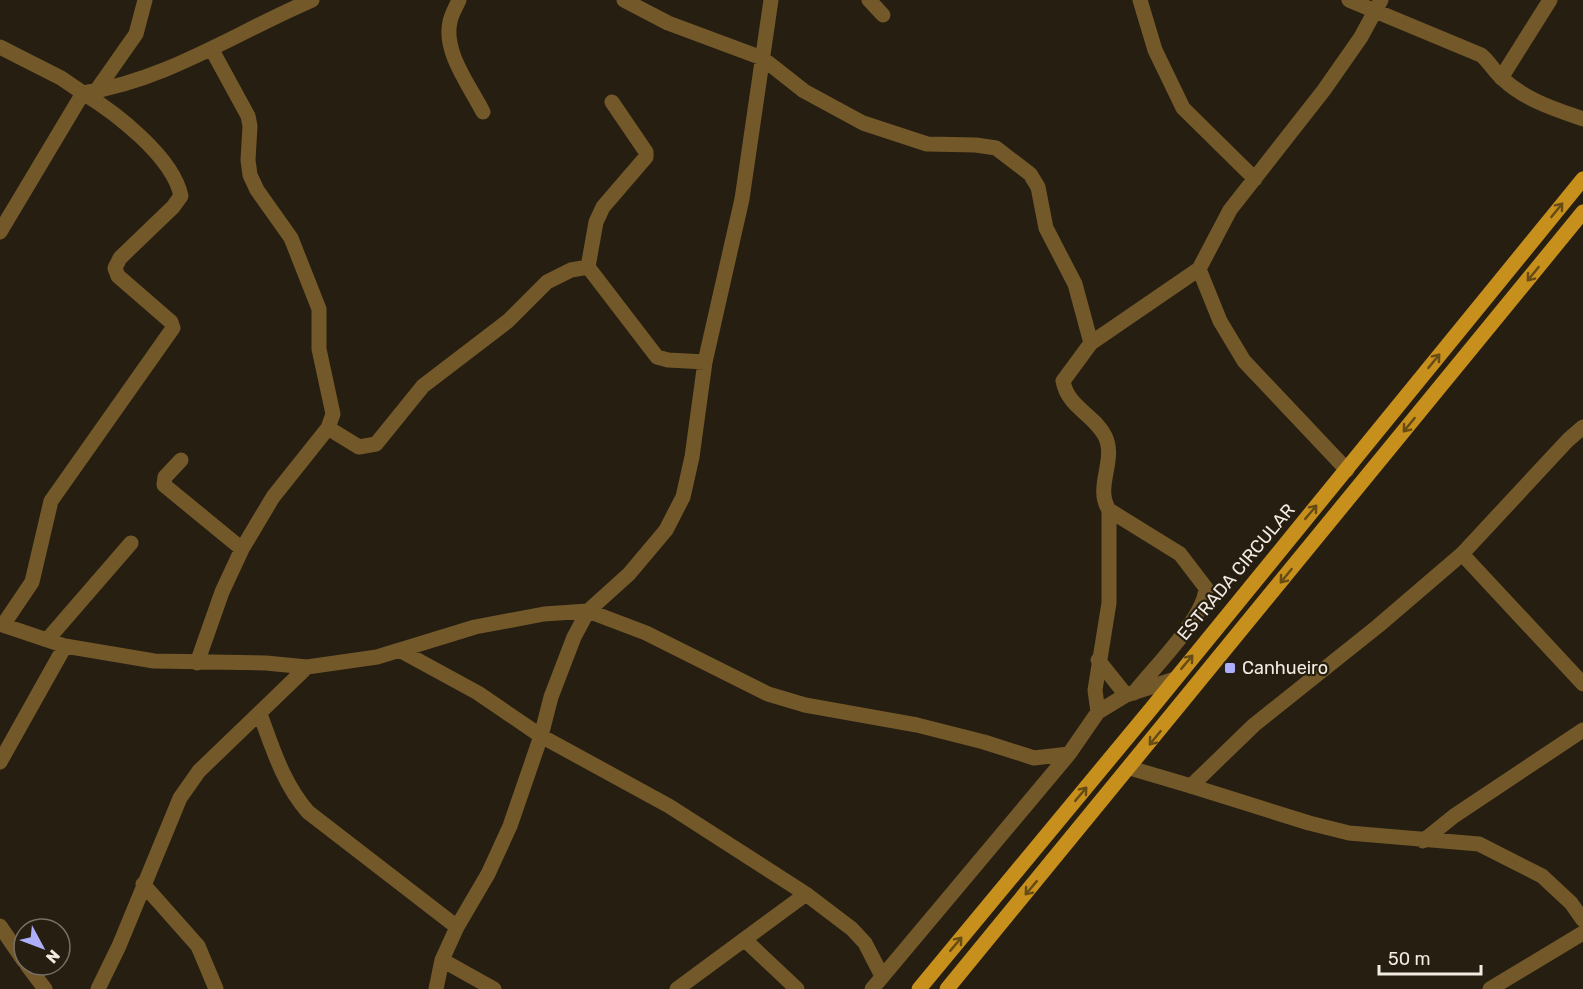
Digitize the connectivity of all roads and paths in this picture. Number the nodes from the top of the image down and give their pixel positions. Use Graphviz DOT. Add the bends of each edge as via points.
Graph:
graph roads {
  1 [pos="145,0"];
  2 [pos="312,0"];
  3 [pos="459,0"];
  4 [pos="624,0"];
  5 [pos="771,0"];
  6 [pos="869,0"];
  7 [pos="1140,0"];
  8 [pos="1349,0"];
  9 [pos="1550,0"];
  10 [pos="1378,6"];
  11 [pos="883,15"];
  12 [pos="0,47"];
  13 [pos="212,50"];
  14 [pos="762,58"];
  15 [pos="1500,78"];
  16 [pos="97,90"];
  17 [pos="612,102"];
  18 [pos="112,111"];
  19 [pos="483,111"];
  20 [pos="1583,119"];
  21 [pos="1583,178"];
  22 [pos="1255,179"];
  23 [pos="1583,212"];
  24 [pos="0,232"];
  25 [pos="588,267"];
  26 [pos="1199,269"];
  27 [pos="1091,343"];
  28 [pos="705,362"];
  29 [pos="1583,427"];
  30 [pos="328,428"];
  31 [pos="181,460"];
  32 [pos="1347,470"];
  33 [pos="1109,510"];
  34 [pos="131,543"];
  35 [pos="242,549"];
  36 [pos="1462,554"];
  37 [pos="588,611"];
  38 [pos="1,625"];
  39 [pos="47,640"];
  40 [pos="65,646"];
  41 [pos="400,651"];
  42 [pos="1098,660"];
  43 [pos="197,663"];
  44 [pos="308,667"];
  45 [pos="1172,680"];
  46 [pos="1583,684"];
  47 [pos="1130,694"];
  48 [pos="1098,712"];
  49 [pos="260,714"];
  50 [pos="1583,730"];
  51 [pos="541,736"];
  52 [pos="1069,754"];
  53 [pos="1034,758"];
  54 [pos="0,762"];
  55 [pos="1130,768"];
  56 [pos="1047,780"];
  57 [pos="1191,786"];
  58 [pos="1424,841"];
  59 [pos="143,884"];
  60 [pos="806,894"];
  61 [pos="1583,920"];
  62 [pos="0,926"];
  63 [pos="457,927"];
  64 [pos="1583,933"];
  65 [pos="745,940"];
  66 [pos="12,944"];
  67 [pos="442,960"];
  68 [pos="882,976"];
  69 [pos="98,989"];
  70 [pos="216,989"];
  71 [pos="436,989"];
  72 [pos="494,989"];
  73 [pos="677,989"];
  74 [pos="797,989"];
  75 [pos="872,989"];
  76 [pos="919,989"];
  77 [pos="947,989"];
  78 [pos="1490,989"];
  1 -- 16 [label="street" via="136,34"];
  2 -- 13 [label="street"];
  3 -- 19 [label="street" via="448,39"];
  4 -- 14 [label="street" via="668,23"];
  5 -- 14 [label="street"];
  6 -- 11 [label="street"];
  7 -- 22 [label="street" via="1155,50 1183,108"];
  8 -- 10 [label="street"];
  9 -- 15 [label="street"];
  10 -- 15 [label="street" via="1480,55 1492,64"];
  10 -- 22 [label="street" via="1324,90"];
  12 -- 16 [label="street" via="62,78"];
  13 -- 16 [label="street" via="162,73"];
  13 -- 30 [label="street" via="248,116 248,160 256,190 291,238 319,309 319,349 333,414"];
  14 -- 27 [label="street" via="804,91 863,123 927,144 996,148 1030,174 1038,187 1046,228 1075,284"];
  14 -- 28 [label="street" via="742,199"];
  15 -- 20 [label="street" via="1521,94"];
  16 -- 18 [label="street"];
  16 -- 18 [label="street"];
  16 -- 24 [label="street"];
  17 -- 25 [label="street" via="646,157 603,207 596,222"];
  18 -- 38 [label="street" via="178,182 181,196 173,207 120,258 115,268 118,276 171,322 172,328 51,501 32,582"];
  32 -- 21 [label="main road, ESTRADA CIRCULAR, one-way"];
  22 -- 26 [label="street" via="1230,210"];
  23 -- 55 [label="main road, one-way"];
  25 -- 28 [label="street" via="657,357"];
  25 -- 30 [label="street" via="571,270 547,282 508,321 423,386 376,444 358,447"];
  26 -- 27 [label="street"];
  26 -- 32 [label="street" via="1220,321 1244,361"];
  27 -- 33 [label="street" via="1063,381 1071,402 1105,436 1109,450 1103,490"];
  28 -- 37 [label="street" via="683,497 666,530 629,574"];
  29 -- 36 [label="street"];
  30 -- 35 [label="street" via="273,496"];
  31 -- 35 [label="street" via="165,477 164,484"];
  45 -- 32 [label="main road, ESTRADA CIRCULAR, one-way"];
  33 -- 42 [label="street" via="1109,603"];
  33 -- 47 [label="street" via="1180,554 1206,588 1206,599 1192,621"];
  34 -- 39 [label="street"];
  35 -- 43 [label="street"];
  36 -- 46 [label="street"];
  36 -- 57 [label="street" via="1254,725"];
  37 -- 41 [label="street" via="544,614 475,627"];
  37 -- 51 [label="street" via="551,697"];
  37 -- 53 [label="street" via="646,633 768,694 805,705 917,725"];
  38 -- 39 [label="street"];
  39 -- 40 [label="street"];
  40 -- 43 [label="street" via="154,661"];
  40 -- 54 [label="street"];
  41 -- 44 [label="street"];
  41 -- 51 [label="street" via="478,693"];
  42 -- 47 [label="street"];
  42 -- 48 [label="street"];
  43 -- 44 [label="street"];
  44 -- 49 [label="street"];
  45 -- 47 [label="street"];
  76 -- 45 [label="main road, ESTRADA CIRCULAR, one-way"];
  47 -- 48 [label="street"];
  48 -- 52 [label="street"];
  49 -- 59 [label="street" via="199,771 180,798"];
  49 -- 63 [label="street" via="280,770 293,795 308,812"];
  50 -- 58 [label="street" via="1454,816"];
  51 -- 60 [label="street" via="669,806"];
  51 -- 63 [label="street" via="510,826"];
  52 -- 53 [label="street"];
  52 -- 56 [label="street"];
  53 -- 56 [label="street"];
  55 -- 57 [label="street"];
  55 -- 77 [label="main road, one-way"];
  56 -- 68 [label="street"];
  57 -- 58 [label="street" via="1349,833"];
  58 -- 61 [label="street" via="1479,844 1542,876"];
  59 -- 69 [label="street"];
  59 -- 70 [label="street" via="198,946"];
  60 -- 65 [label="street"];
  60 -- 68 [label="street" via="865,943"];
  62 -- 66 [label="street"];
  63 -- 67 [label="street"];
  64 -- 78 [label="street"];
  65 -- 73 [label="street"];
  65 -- 74 [label="street"];
  67 -- 71 [label="street"];
  67 -- 72 [label="street"];
  68 -- 75 [label="street"];
}
